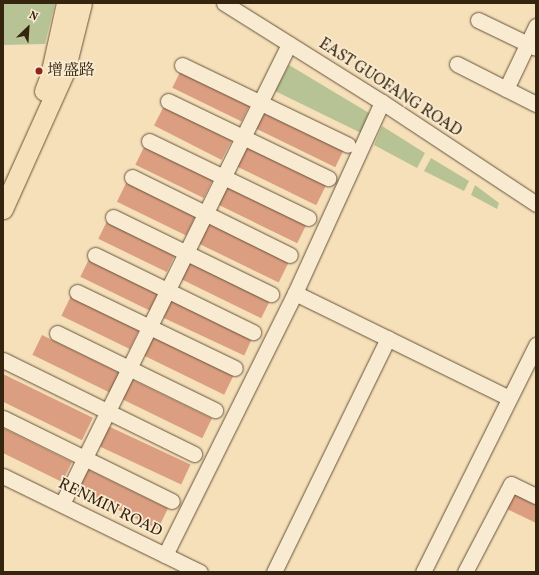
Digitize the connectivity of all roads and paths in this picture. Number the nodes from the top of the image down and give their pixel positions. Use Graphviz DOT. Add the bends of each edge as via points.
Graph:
graph roads {
  1 [pos="66,3"];
  2 [pos="82,3"];
  3 [pos="224,3"];
  4 [pos="478,20"];
  5 [pos="536,26"];
  6 [pos="289,44"];
  7 [pos="532,46"];
  8 [pos="457,64"];
  9 [pos="182,65"];
  10 [pos="506,89"];
  11 [pos="168,101"];
  12 [pos="382,102"];
  13 [pos="260,103"];
  14 [pos="536,104"];
  15 [pos="243,137"];
  16 [pos="149,141"];
  17 [pos="348,145"];
  18 [pos="132,177"];
  19 [pos="223,177"];
  20 [pos="328,178"];
  21 [pos="3,179"];
  22 [pos="536,204"];
  23 [pos="3,210"];
  24 [pos="205,214"];
  25 [pos="113,216"];
  26 [pos="308,218"];
  27 [pos="186,252"];
  28 [pos="95,255"];
  29 [pos="290,255"];
  30 [pos="167,291"];
  31 [pos="77,292"];
  32 [pos="296,293"];
  33 [pos="271,294"];
  34 [pos="149,327"];
  35 [pos="253,332"];
  36 [pos="57,333"];
  37 [pos="388,338"];
  38 [pos="536,345"];
  39 [pos="3,360"];
  40 [pos="129,368"];
  41 [pos="235,368"];
  42 [pos="509,398"];
  43 [pos="215,410"];
  44 [pos="107,412"];
  45 [pos="3,418"];
  46 [pos="194,454"];
  47 [pos="84,458"];
  48 [pos="3,476"];
  49 [pos="536,496"];
  50 [pos="172,501"];
  51 [pos="62,504"];
  52 [pos="165,555"];
  53 [pos="200,572"];
  54 [pos="274,572"];
  55 [pos="423,572"];
  56 [pos="464,572"];
  1 -- 21 [label="main road" via="50,75"];
  2 -- 23 [label="main road" via="65,71"];
  3 -- 6 [label="street, EAST GUOFANG ROAD"];
  4 -- 7 [label="street"];
  5 -- 7 [label="street"];
  6 -- 12 [label="street, EAST GUOFANG ROAD"];
  6 -- 13 [label="street"];
  7 -- 10 [label="street"];
  8 -- 10 [label="street"];
  9 -- 13 [label="street"];
  10 -- 14 [label="street"];
  11 -- 15 [label="street"];
  12 -- 22 [label="street, EAST GUOFANG ROAD"];
  12 -- 32 [label="street"];
  13 -- 15 [label="street"];
  13 -- 17 [label="street"];
  15 -- 19 [label="street"];
  15 -- 20 [label="street"];
  16 -- 19 [label="street"];
  18 -- 24 [label="street"];
  19 -- 24 [label="street"];
  19 -- 26 [label="street"];
  24 -- 27 [label="street"];
  24 -- 29 [label="street"];
  25 -- 27 [label="street"];
  27 -- 30 [label="street"];
  27 -- 33 [label="street"];
  28 -- 30 [label="street"];
  30 -- 34 [label="street"];
  30 -- 35 [label="street"];
  31 -- 34 [label="street"];
  32 -- 37 [label="street"];
  32 -- 52 [label="street"];
  34 -- 40 [label="street"];
  34 -- 41 [label="street"];
  36 -- 40 [label="street"];
  37 -- 42 [label="street"];
  37 -- 54 [label="street"];
  38 -- 42 [label="street"];
  39 -- 44 [label="street"];
  40 -- 43 [label="street"];
  40 -- 44 [label="street"];
  42 -- 55 [label="street"];
  44 -- 46 [label="street"];
  44 -- 47 [label="street"];
  45 -- 47 [label="street"];
  47 -- 50 [label="street"];
  47 -- 51 [label="street"];
  48 -- 51 [label="street, RENMIN ROAD"];
  49 -- 56 [label="street" via="511,484"];
  51 -- 52 [label="street, RENMIN ROAD"];
  52 -- 53 [label="street, RENMIN ROAD"];
}
